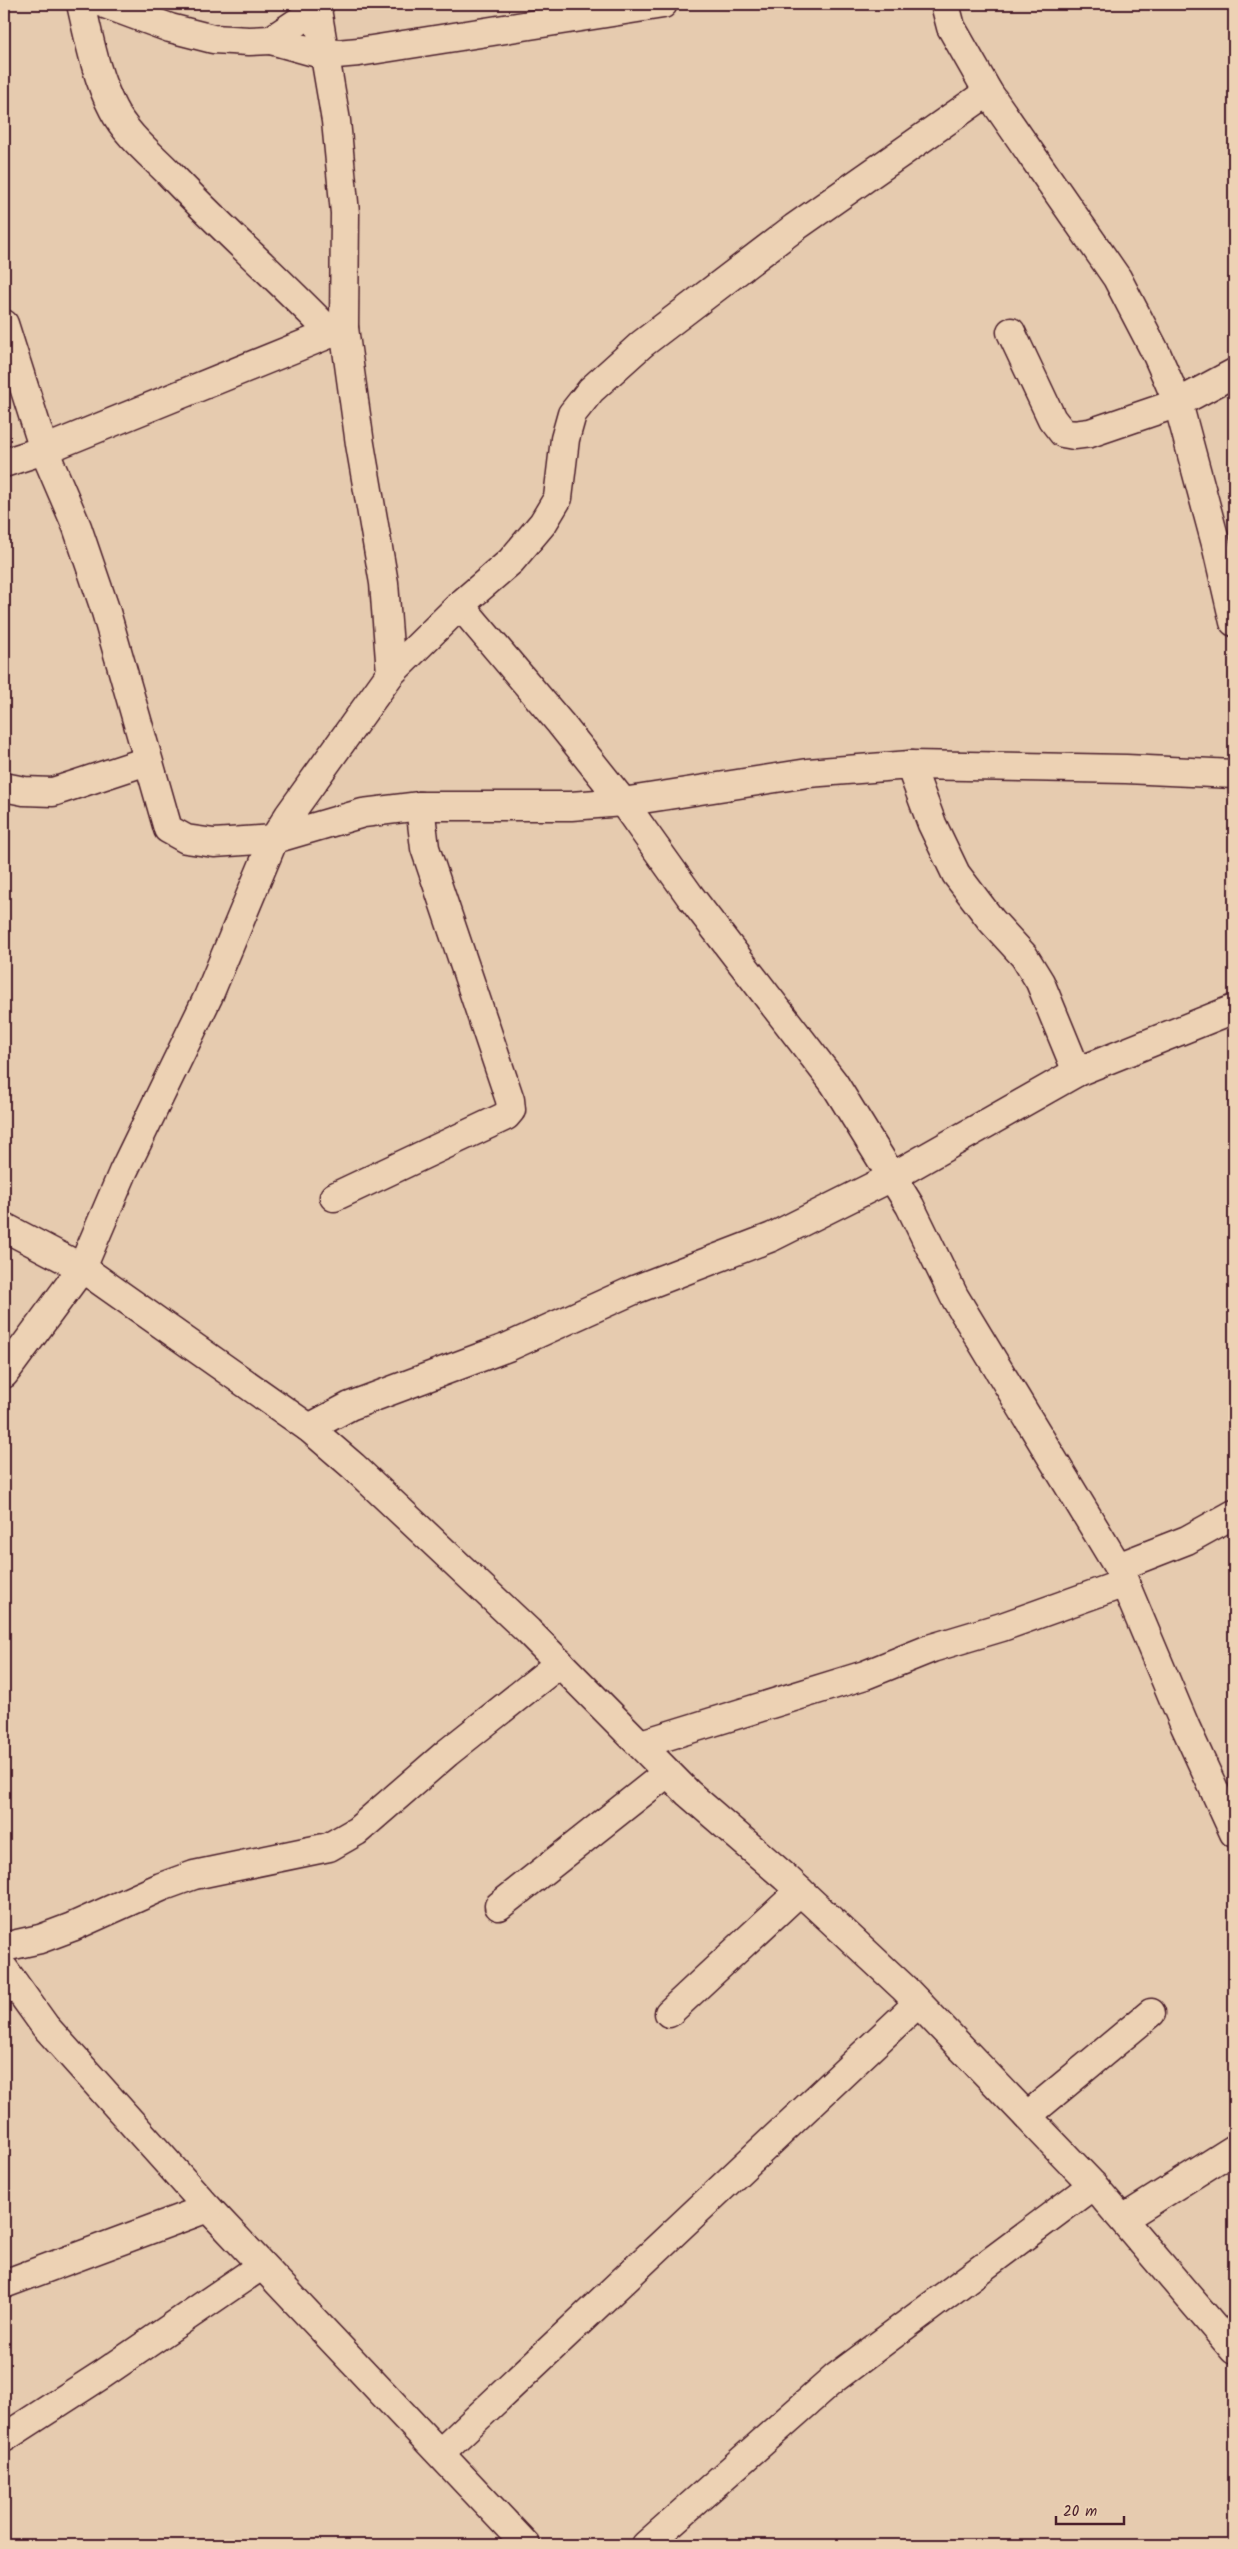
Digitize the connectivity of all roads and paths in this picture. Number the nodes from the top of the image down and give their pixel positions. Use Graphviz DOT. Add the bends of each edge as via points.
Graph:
graph roads {
  1 [pos="81,4"];
  2 [pos="105,4"];
  3 [pos="663,4"];
  4 [pos="945,4"];
  5 [pos="318,7"];
  6 [pos="271,40"];
  7 [pos="325,55"];
  8 [pos="988,92"];
  9 [pos="4,324"];
  10 [pos="337,330"];
  11 [pos="1010,332"];
  12 [pos="1234,373"];
  13 [pos="1178,403"];
  14 [pos="44,450"];
  15 [pos="4,463"];
  16 [pos="460,605"];
  17 [pos="1234,622"];
  18 [pos="391,673"];
  19 [pos="147,761"];
  20 [pos="910,765"];
  21 [pos="1234,774"];
  22 [pos="4,787"];
  23 [pos="623,802"];
  24 [pos="420,806"];
  25 [pos="274,839"];
  26 [pos="1234,1009"];
  27 [pos="1077,1072"];
  28 [pos="892,1177"];
  29 [pos="334,1197"];
  30 [pos="4,1227"];
  31 [pos="82,1268"];
  32 [pos="4,1374"];
  33 [pos="309,1428"];
  34 [pos="1234,1514"];
  35 [pos="1122,1575"];
  36 [pos="560,1663"];
  37 [pos="641,1744"];
  38 [pos="667,1772"];
  39 [pos="1234,1833"];
  40 [pos="800,1891"];
  41 [pos="499,1906"];
  42 [pos="4,1947"];
  43 [pos="4,1969"];
  44 [pos="918,2004"];
  45 [pos="669,2013"];
  46 [pos="1151,2013"];
  47 [pos="1027,2116"];
  48 [pos="1234,2149"];
  49 [pos="1093,2185"];
  50 [pos="208,2208"];
  51 [pos="1123,2219"];
  52 [pos="261,2266"];
  53 [pos="4,2284"];
  54 [pos="1234,2350"];
  55 [pos="4,2438"];
  56 [pos="440,2453"];
  57 [pos="526,2545"];
  58 [pos="646,2545"];
  1 -- 10 [label="street" via="113,110 133,136 204,210"];
  2 -- 6 [label="street" via="170,28 213,39"];
  3 -- 7 [label="street"];
  4 -- 8 [label="street" via="951,26"];
  5 -- 6 [label="street"];
  5 -- 7 [label="street"];
  6 -- 7 [label="street"];
  7 -- 10 [label="street" via="336,121 345,213"];
  8 -- 13 [label="street" via="1117,278"];
  8 -- 16 [label="street" via="815,212 642,344 591,390 572,414 564,440 558,498 543,523 511,561"];
  9 -- 14 [label="street"];
  10 -- 14 [label="street"];
  10 -- 18 [label="street" via="384,583"];
  11 -- 13 [label="street" via="1052,419 1063,433 1074,436 1090,433"];
  12 -- 13 [label="street"];
  13 -- 17 [label="street"];
  14 -- 15 [label="street"];
  14 -- 19 [label="street" via="77,527 103,602"];
  16 -- 18 [label="street"];
  16 -- 23 [label="street"];
  18 -- 25 [label="street"];
  19 -- 22 [label="street" via="53,792"];
  19 -- 25 [label="street" via="168,829 186,839 214,843"];
  20 -- 21 [label="street"];
  20 -- 23 [label="street" via="808,773"];
  20 -- 27 [label="street" via="932,824 956,874 1024,956 1040,982"];
  23 -- 24 [label="street" via="571,806"];
  23 -- 28 [label="street" via="690,896 834,1083"];
  24 -- 25 [label="street" via="363,813"];
  24 -- 29 [label="street" via="425,848 511,1110 506,1116"];
  25 -- 31 [label="street" via="208,997 123,1172"];
  26 -- 27 [label="street"];
  27 -- 28 [label="street"];
  28 -- 33 [label="street" via="772,1237 634,1290 508,1347 350,1406"];
  28 -- 35 [label="street" via="910,1206 954,1296"];
  30 -- 31 [label="street"];
  31 -- 32 [label="street"];
  31 -- 33 [label="street"];
  33 -- 36 [label="street"];
  34 -- 35 [label="street"];
  35 -- 37 [label="street" via="1002,1628 932,1648 865,1675"];
  35 -- 39 [label="street"];
  36 -- 37 [label="street"];
  36 -- 42 [label="street" via="447,1752 358,1831 329,1847 194,1875 72,1927"];
  37 -- 38 [label="street"];
  38 -- 40 [label="street"];
  38 -- 41 [label="street"];
  40 -- 44 [label="street"];
  40 -- 45 [label="street"];
  43 -- 50 [label="street" via="45,2026"];
  44 -- 47 [label="street"];
  44 -- 56 [label="street"];
  46 -- 47 [label="street"];
  47 -- 49 [label="street"];
  48 -- 51 [label="street"];
  49 -- 51 [label="street"];
  49 -- 58 [label="street" via="835,2378"];
  50 -- 52 [label="street"];
  50 -- 53 [label="street"];
  51 -- 54 [label="street"];
  52 -- 55 [label="street"];
  52 -- 56 [label="street"];
  56 -- 57 [label="street"];
}
